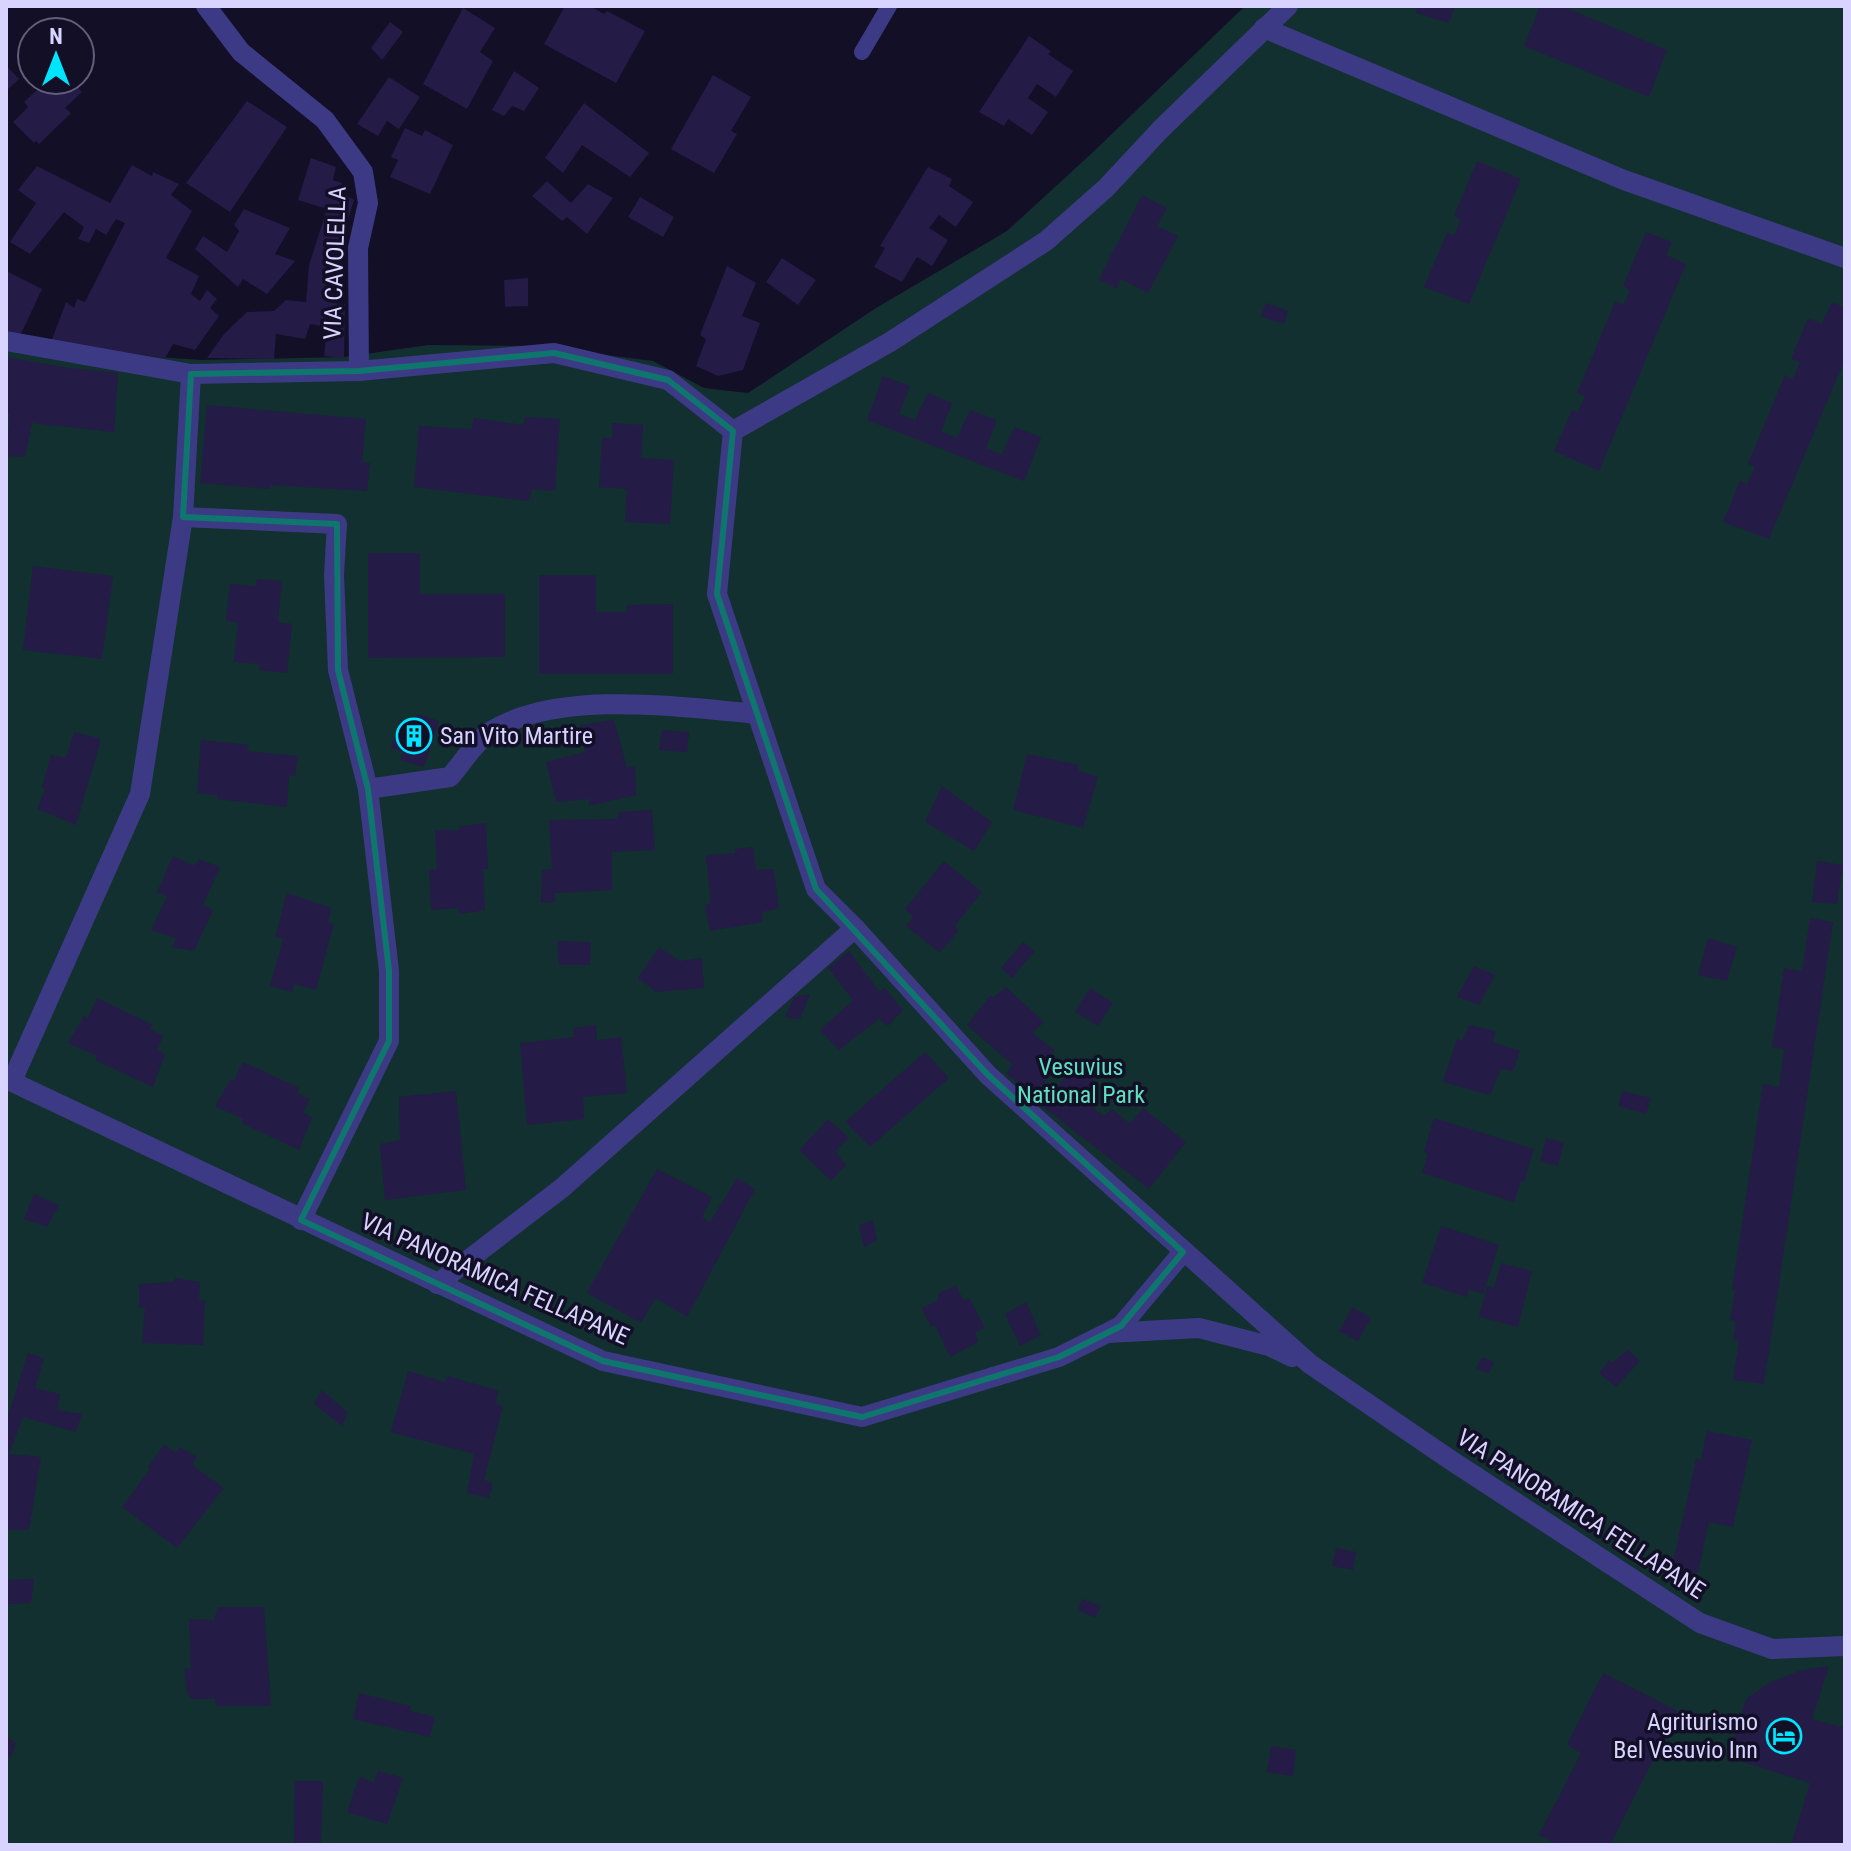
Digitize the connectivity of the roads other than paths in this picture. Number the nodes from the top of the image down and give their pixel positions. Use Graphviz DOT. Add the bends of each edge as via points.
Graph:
graph roads {
  1 [pos="206,6"];
  2 [pos="889,6"];
  3 [pos="1288,6"];
  4 [pos="1264,28"];
  5 [pos="862,52"];
  6 [pos="1845,258"];
  7 [pos="6,341"];
  8 [pos="359,371"];
  9 [pos="191,374"];
  10 [pos="733,431"];
  11 [pos="183,517"];
  12 [pos="757,714"];
  13 [pos="368,789"];
  14 [pos="855,928"];
  15 [pos="9,1080"];
  16 [pos="301,1220"];
  17 [pos="1183,1252"];
  18 [pos="437,1284"];
  19 [pos="1106,1333"];
  20 [pos="1310,1364"];
  21 [pos="1845,1646"];
  1 -- 8 [label="street, VIA CAVOLELLA" via="241,52 325,120 363,172 368,203 358,248"];
  2 -- 5 [label="lane"];
  3 -- 4 [label="street"];
  4 -- 6 [label="street" via="1624,180"];
  4 -- 10 [label="street" via="1106,188 1046,241 890,342"];
  7 -- 9 [label="street, VIA CAVOLELLA"];
  8 -- 9 [label="street, VIA CAVOLELLA"];
  8 -- 10 [label="street" via="554,353 668,380"];
  9 -- 11 [label="street"];
  10 -- 12 [label="street" via="717,594"];
  11 -- 13 [label="street" via="337,524 338,670"];
  11 -- 15 [label="street" via="140,794"];
  12 -- 13 [label="street" via="642,703 543,710 489,732 450,777"];
  12 -- 14 [label="street" via="816,889"];
  13 -- 16 [label="street" via="389,971 389,1041"];
  14 -- 17 [label="street" via="988,1075"];
  14 -- 18 [label="street" via="562,1188"];
  15 -- 16 [label="street, VIA PANORAMICA FELLAPANE"];
  16 -- 18 [label="street, VIA PANORAMICA FELLAPANE"];
  17 -- 19 [label="street, VIA PANORAMICA FELLAPANE" via="1121,1326"];
  17 -- 20 [label="street"];
  18 -- 19 [label="street, VIA PANORAMICA FELLAPANE" via="603,1361 862,1417 1059,1357"];
  19 -- 20 [label="street" via="1199,1328 1269,1346"];
  20 -- 21 [label="street, VIA PANORAMICA FELLAPANE" via="1700,1623 1772,1649"];
}
